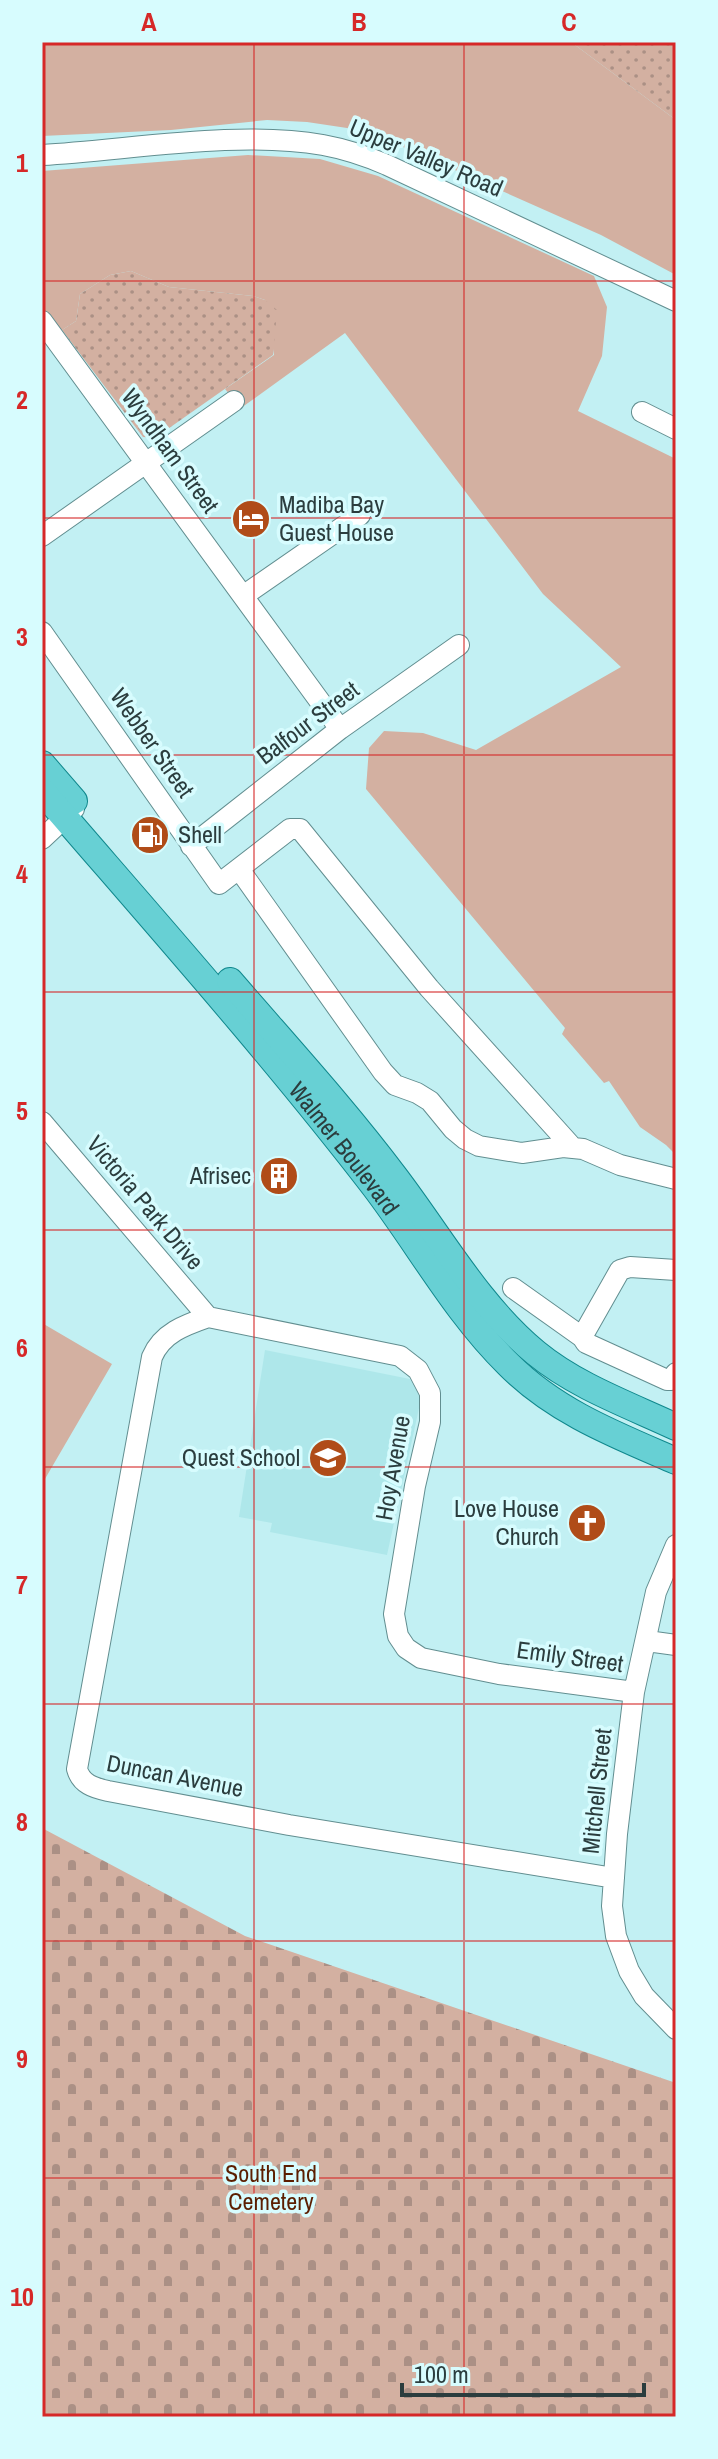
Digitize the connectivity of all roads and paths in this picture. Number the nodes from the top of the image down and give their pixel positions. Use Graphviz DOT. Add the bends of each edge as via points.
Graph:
graph roads {
  1 [pos="42,155"];
  2 [pos="676,301"];
  3 [pos="42,321"];
  4 [pos="234,401"];
  5 [pos="642,412"];
  6 [pos="676,429"];
  7 [pos="146,463"];
  8 [pos="360,515"];
  9 [pos="42,536"];
  10 [pos="243,596"];
  11 [pos="42,632"];
  12 [pos="459,645"];
  13 [pos="340,729"];
  14 [pos="42,764"];
  15 [pos="42,791"];
  16 [pos="72,812"];
  17 [pos="42,839"];
  18 [pos="191,846"];
  19 [pos="239,869"];
  20 [pos="42,1122"];
  21 [pos="573,1148"];
  22 [pos="676,1179"];
  23 [pos="676,1270"];
  24 [pos="513,1288"];
  25 [pos="208,1317"];
  26 [pos="582,1337"];
  27 [pos="676,1373"];
  28 [pos="676,1427"];
  29 [pos="676,1461"];
  30 [pos="676,1545"];
  31 [pos="647,1641"];
  32 [pos="676,1645"];
  33 [pos="499,1674"];
  34 [pos="634,1692"];
  35 [pos="614,1878"];
  36 [pos="676,2029"];
  1 -- 2 [label="street, Upper Valley Road" via="218,141 333,147 387,165"];
  3 -- 7 [label="street, Wyndham Street"];
  4 -- 7 [label="street"];
  5 -- 6 [label="street"];
  7 -- 9 [label="street"];
  7 -- 10 [label="street, Wyndham Street"];
  8 -- 10 [label="street"];
  10 -- 13 [label="street, Wyndham Street"];
  11 -- 18 [label="street, Webber Street"];
  12 -- 13 [label="street, Balfour Street"];
  13 -- 18 [label="street, Balfour Street"];
  14 -- 16 [label="main road, Walmer Boulevard"];
  15 -- 16 [label="main road, Walmer Boulevard"];
  16 -- 17 [label="street"];
  16 -- 28 [label="main road, Walmer Boulevard" via="312,1074 503,1322 537,1354 588,1387"];
  16 -- 29 [label="main road, Walmer Boulevard" via="375,1187 473,1325 509,1365 585,1421"];
  18 -- 19 [label="street, Webber Street" via="219,884"];
  19 -- 21 [label="street" via="395,1085 430,1101 453,1129 479,1146 522,1153"];
  19 -- 21 [label="street" via="290,829 300,829 429,988"];
  20 -- 25 [label="street, Victoria Park Drive"];
  21 -- 22 [label="street"];
  23 -- 26 [label="street" via="620,1270"];
  24 -- 26 [label="street"];
  25 -- 33 [label="street, Hoy Avenue" via="400,1356 418,1370 430,1393 430,1422 394,1614 398,1636 421,1658"];
  25 -- 35 [label="street, Duncan Avenue" via="174,1332 152,1357 77,1769 80,1778 108,1791 289,1825"];
  26 -- 27 [label="street" via="667,1380"];
  30 -- 31 [label="street, Mitchell Street" via="656,1592"];
  31 -- 32 [label="street"];
  31 -- 34 [label="street, Mitchell Street"];
  33 -- 34 [label="street, Emily Street"];
  34 -- 35 [label="street, Mitchell Street"];
  35 -- 36 [label="street, Mitchell Street" via="616,1936 629,1971 644,1996"];
}
